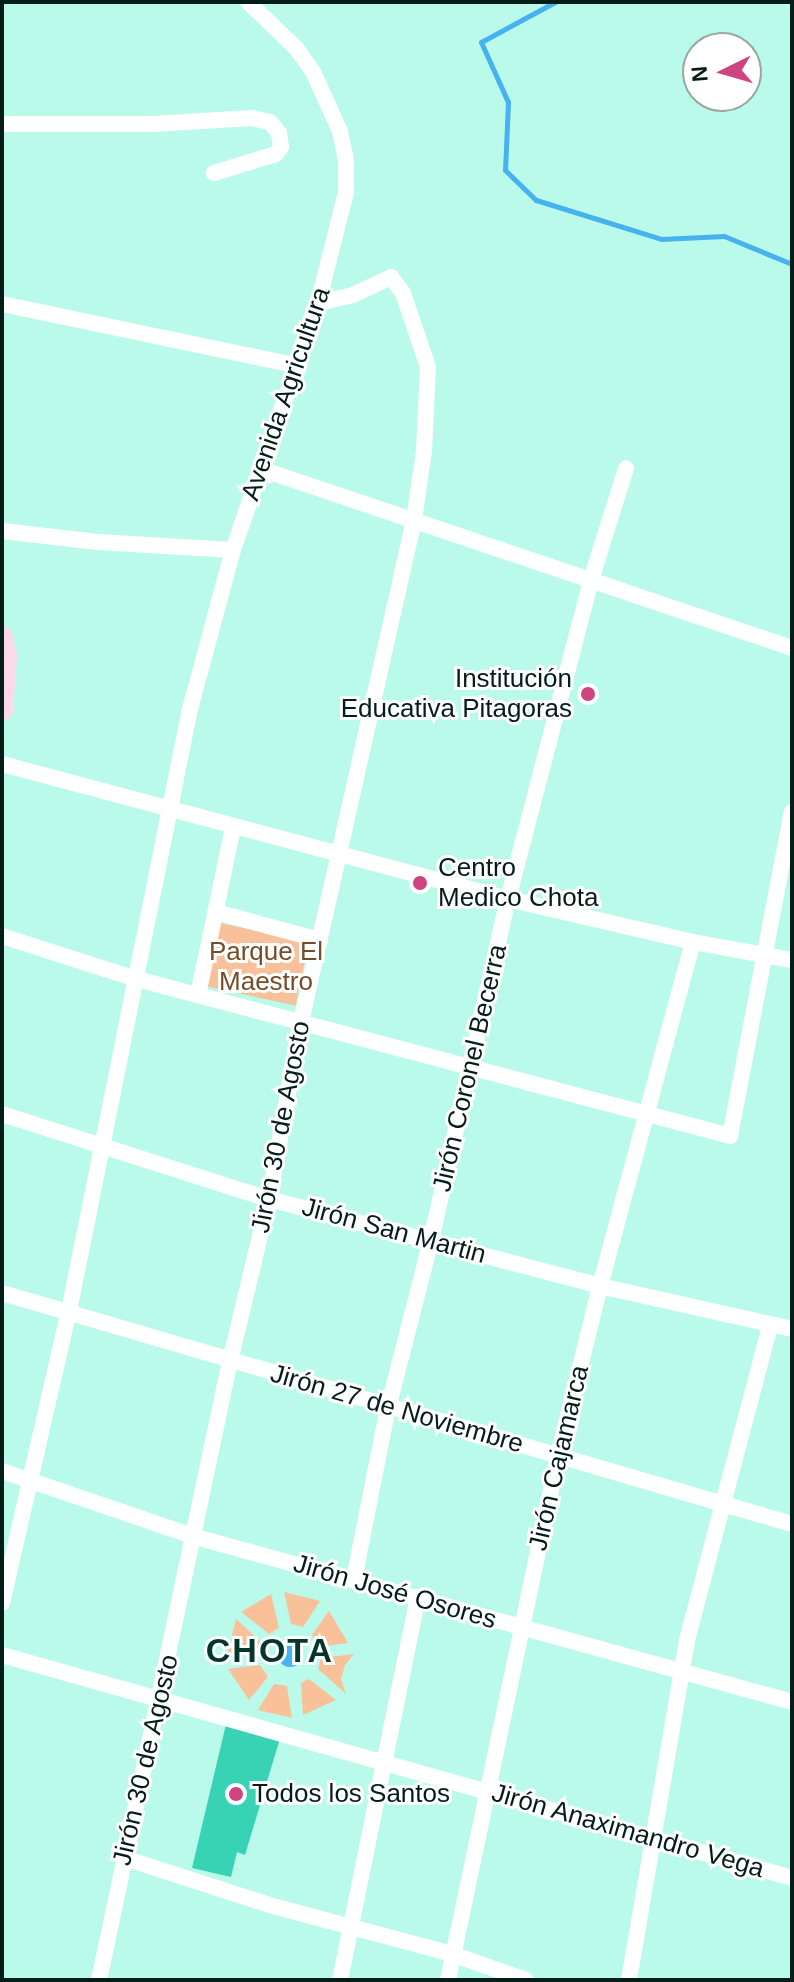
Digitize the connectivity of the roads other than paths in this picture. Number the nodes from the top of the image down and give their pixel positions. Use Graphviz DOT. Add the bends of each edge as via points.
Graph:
graph roads {
  1 [pos="248,2"];
  2 [pos="2,124"];
  3 [pos="214,173"];
  4 [pos="318,303"];
  5 [pos="2,304"];
  6 [pos="295,365"];
  7 [pos="626,468"];
  8 [pos="261,469"];
  9 [pos="414,520"];
  10 [pos="2,531"];
  11 [pos="233,550"];
  12 [pos="591,580"];
  13 [pos="2,637"];
  14 [pos="792,648"];
  15 [pos="2,710"];
  16 [pos="2,764"];
  17 [pos="168,810"];
  18 [pos="792,812"];
  19 [pos="233,827"];
  20 [pos="339,852"];
  21 [pos="508,899"];
  22 [pos="216,912"];
  23 [pos="2,936"];
  24 [pos="320,940"];
  25 [pos="693,942"];
  26 [pos="767,955"];
  27 [pos="792,960"];
  28 [pos="133,978"];
  29 [pos="198,995"];
  30 [pos="301,1022"];
  31 [pos="470,1065"];
  32 [pos="646,1113"];
  33 [pos="2,1114"];
  34 [pos="101,1145"];
  35 [pos="269,1199"];
  36 [pos="431,1240"];
  37 [pos="600,1286"];
  38 [pos="2,1293"];
  39 [pos="69,1311"];
  40 [pos="770,1325"];
  41 [pos="792,1329"];
  42 [pos="230,1361"];
  43 [pos="388,1408"];
  44 [pos="558,1456"];
  45 [pos="2,1471"];
  46 [pos="30,1480"];
  47 [pos="725,1504"];
  48 [pos="792,1524"];
  49 [pos="196,1537"];
  50 [pos="354,1579"];
  51 [pos="418,1597"];
  52 [pos="2,1603"];
  53 [pos="521,1627"];
  54 [pos="2,1655"];
  55 [pos="680,1672"];
  56 [pos="159,1700"];
  57 [pos="792,1702"];
  58 [pos="384,1763"];
  59 [pos="487,1790"];
  60 [pos="654,1837"];
  61 [pos="124,1858"];
  62 [pos="792,1878"];
  63 [pos="350,1928"];
  64 [pos="452,1954"];
  65 [pos="99,1980"];
  66 [pos="340,1980"];
  67 [pos="448,1980"];
  68 [pos="526,1980"];
  69 [pos="629,1980"];
  1 -- 4 [label="street, Avenida Agricultura" via="296,48 340,131 346,192"];
  2 -- 3 [label="street" via="252,118 270,122 279,133 276,154"];
  4 -- 6 [label="street, Avenida Agricultura"];
  4 -- 9 [label="street, Jirón 30 de Agosto" via="353,295 391,277 413,317 428,367"];
  5 -- 6 [label="street"];
  6 -- 8 [label="street, Avenida Agricultura"];
  7 -- 12 [label="street, Jirón Coronel Becerra"];
  8 -- 9 [label="street"];
  8 -- 11 [label="street, Avenida Agricultura"];
  9 -- 12 [label="street"];
  9 -- 20 [label="street, Jirón 30 de Agosto"];
  10 -- 11 [label="street"];
  11 -- 17 [label="street, Avenida Agricultura"];
  12 -- 14 [label="street"];
  12 -- 21 [label="street, Jirón Coronel Becerra"];
  13 -- 15 [label="street"];
  16 -- 17 [label="street"];
  17 -- 19 [label="street"];
  17 -- 28 [label="street, Avenida Agricultura"];
  18 -- 26 [label="street"];
  19 -- 20 [label="street"];
  19 -- 22 [label="street"];
  20 -- 21 [label="street"];
  20 -- 24 [label="street, Jirón 30 de Agosto"];
  21 -- 25 [label="street"];
  21 -- 31 [label="street, Jirón Coronel Becerra"];
  22 -- 24 [label="street"];
  22 -- 29 [label="street"];
  23 -- 28 [label="street"];
  24 -- 30 [label="street, Jirón 30 de Agosto"];
  25 -- 26 [label="street"];
  25 -- 32 [label="street, Jirón Cajamarca"];
  26 -- 27 [label="street"];
  26 -- 32 [label="street" via="730,1136"];
  28 -- 29 [label="street"];
  28 -- 34 [label="street, Avenida Agricultura"];
  29 -- 30 [label="street"];
  30 -- 31 [label="street"];
  30 -- 35 [label="street, Jirón 30 de Agosto"];
  31 -- 32 [label="street"];
  31 -- 36 [label="street, Jirón Coronel Becerra"];
  32 -- 37 [label="street, Jirón Cajamarca"];
  33 -- 34 [label="street, Jirón San Martin"];
  34 -- 35 [label="street, Jirón San Martin"];
  34 -- 39 [label="street, Avenida Agricultura"];
  35 -- 36 [label="street, Jirón San Martin"];
  35 -- 42 [label="street, Jirón 30 de Agosto"];
  36 -- 37 [label="street, Jirón San Martin"];
  36 -- 43 [label="street, Jirón Coronel Becerra"];
  37 -- 40 [label="street, Jirón San Martin"];
  37 -- 44 [label="street, Jirón Cajamarca"];
  38 -- 39 [label="street, Jirón 27 de Noviembre"];
  39 -- 42 [label="street, Jirón 27 de Noviembre"];
  39 -- 46 [label="street, Avenida Agricultura"];
  40 -- 41 [label="street, Jirón San Martin"];
  40 -- 47 [label="street"];
  42 -- 43 [label="street, Jirón 27 de Noviembre"];
  42 -- 49 [label="street, Jirón 30 de Agosto"];
  43 -- 44 [label="street, Jirón 27 de Noviembre"];
  43 -- 50 [label="street, Jirón Coronel Becerra"];
  44 -- 47 [label="street, Jirón 27 de Noviembre"];
  44 -- 53 [label="street, Jirón Cajamarca"];
  45 -- 46 [label="street, Jirón José Osores"];
  46 -- 49 [label="street, Jirón José Osores"];
  46 -- 52 [label="street, Avenida Agricultura"];
  47 -- 48 [label="street, Jirón 27 de Noviembre"];
  47 -- 55 [label="street"];
  49 -- 50 [label="street, Jirón José Osores"];
  49 -- 56 [label="street, Jirón 30 de Agosto"];
  50 -- 51 [label="street, Jirón José Osores"];
  51 -- 53 [label="street, Jirón José Osores"];
  51 -- 58 [label="street"];
  53 -- 55 [label="street, Jirón José Osores"];
  53 -- 59 [label="street, Jirón Cajamarca"];
  54 -- 56 [label="street, Jirón Anaximandro Vega"];
  55 -- 57 [label="street, Jirón José Osores"];
  55 -- 60 [label="street"];
  56 -- 58 [label="street, Jirón Anaximandro Vega"];
  56 -- 61 [label="street, Jirón 30 de Agosto"];
  58 -- 59 [label="street, Jirón Anaximandro Vega"];
  58 -- 63 [label="street"];
  59 -- 60 [label="street, Jirón Anaximandro Vega"];
  59 -- 64 [label="street, Jirón Cajamarca"];
  60 -- 62 [label="street, Jirón Anaximandro Vega"];
  60 -- 69 [label="street"];
  61 -- 63 [label="street"];
  61 -- 65 [label="street, Jirón 30 de Agosto"];
  63 -- 64 [label="street"];
  63 -- 66 [label="street"];
  64 -- 67 [label="street, Jirón Cajamarca"];
  64 -- 68 [label="street"];
}
